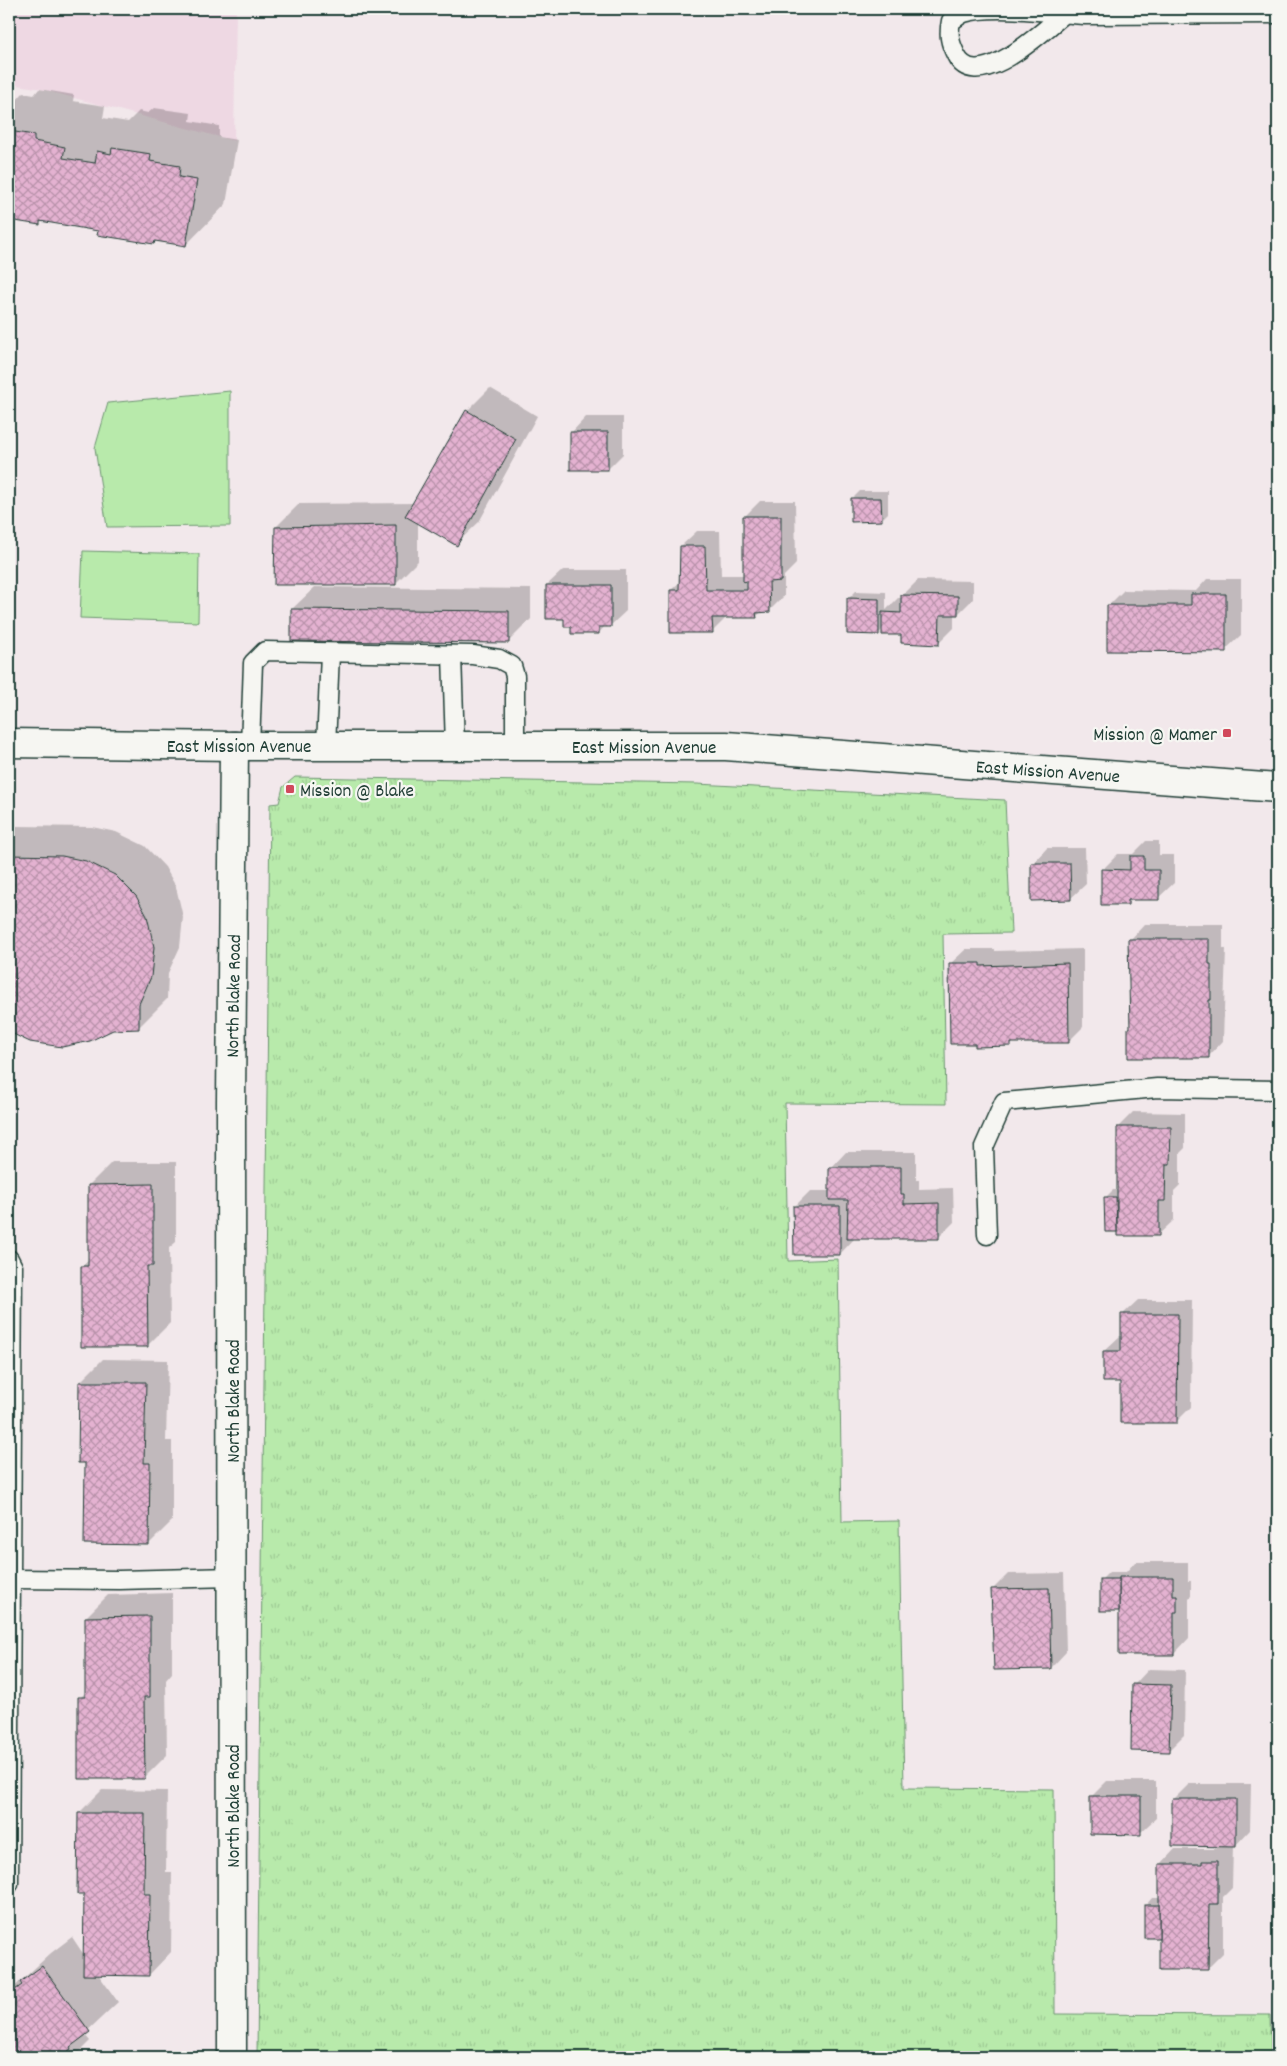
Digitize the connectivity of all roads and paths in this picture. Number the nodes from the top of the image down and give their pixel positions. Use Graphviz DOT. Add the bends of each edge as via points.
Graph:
graph roads {
  1 [pos="1065,13"];
  2 [pos="1278,14"];
  3 [pos="330,653"];
  4 [pos="452,655"];
  5 [pos="9,743"];
  6 [pos="242,746"];
  7 [pos="326,746"];
  8 [pos="455,746"];
  9 [pos="514,746"];
  10 [pos="1278,788"];
  11 [pos="1278,1090"];
  12 [pos="987,1235"];
  13 [pos="9,1259"];
  14 [pos="232,1577"];
  15 [pos="11,1579"];
  16 [pos="9,1884"];
  17 [pos="232,2057"];
  1 -- 1 [label="lane" via="980,10 962,14 951,22 948,34 958,59 968,67 991,67 1010,57"];
  1 -- 2 [label="lane"];
  3 -- 4 [label="lane"];
  3 -- 6 [label="lane" via="265,651 253,663"];
  3 -- 7 [label="lane"];
  4 -- 8 [label="lane"];
  4 -- 9 [label="lane" via="499,659 512,666"];
  5 -- 6 [label="street, East Mission Avenue"];
  6 -- 7 [label="street, East Mission Avenue"];
  6 -- 14 [label="street, North Blake Road" via="231,1092"];
  7 -- 8 [label="street, East Mission Avenue"];
  8 -- 9 [label="street, East Mission Avenue"];
  9 -- 10 [label="street, East Mission Avenue" via="726,746"];
  11 -- 12 [label="lane" via="1157,1088 1004,1102 984,1147"];
  13 -- 15 [label="lane" via="13,1268"];
  14 -- 15 [label="lane"];
  14 -- 17 [label="street, North Blake Road"];
  15 -- 16 [label="lane"];
}
